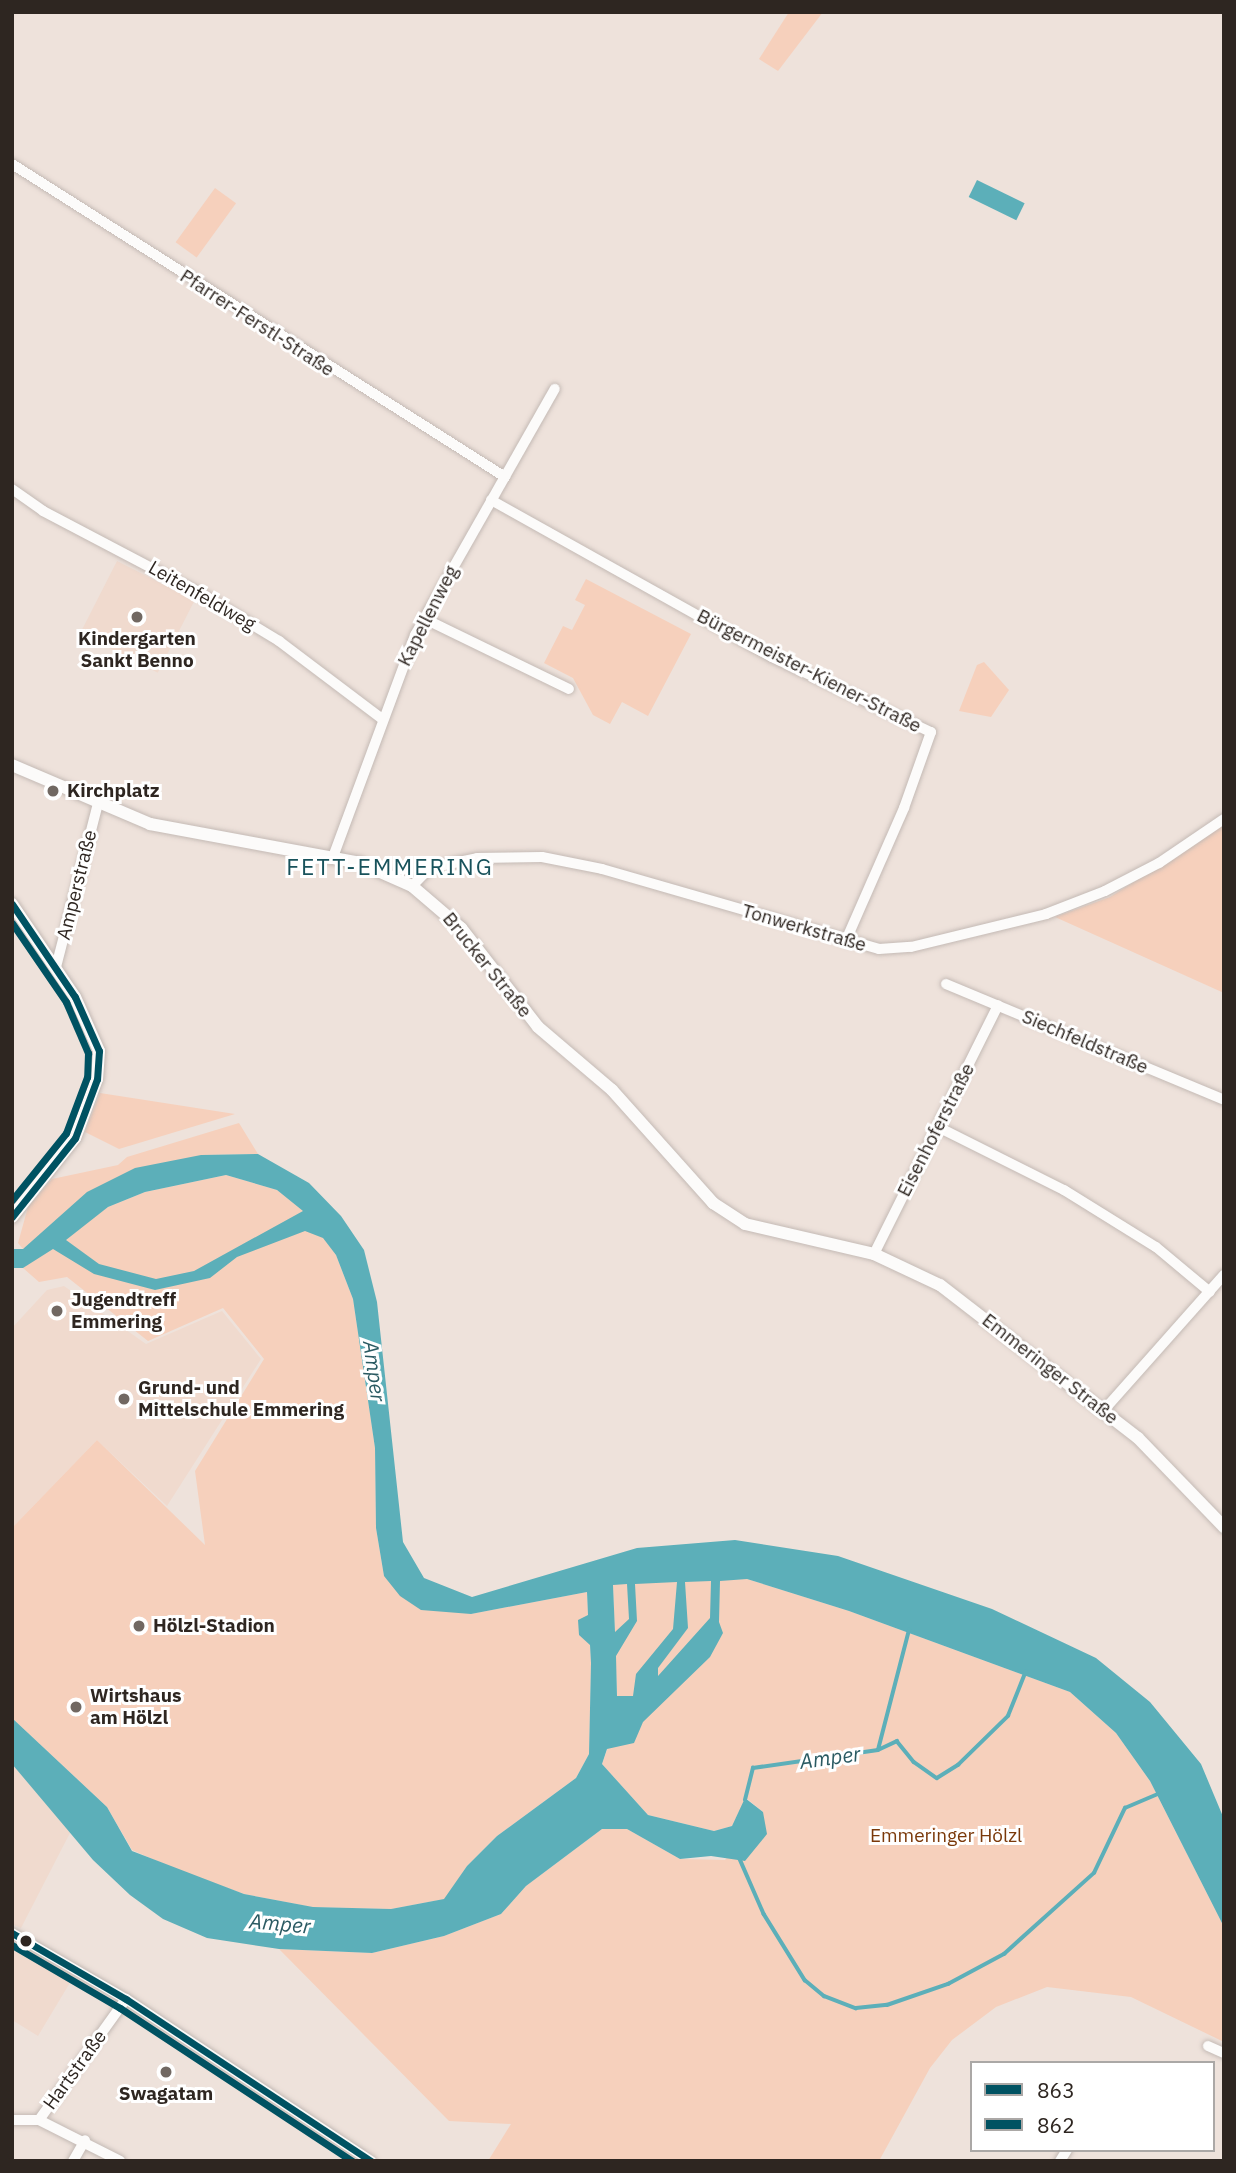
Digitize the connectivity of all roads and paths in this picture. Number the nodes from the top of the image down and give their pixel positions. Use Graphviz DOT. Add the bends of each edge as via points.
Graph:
graph roads {
  1 [pos="12,164"];
  2 [pos="555,389"];
  3 [pos="505,477"];
  4 [pos="12,489"];
  5 [pos="491,500"];
  6 [pos="425,619"];
  7 [pos="569,689"];
  8 [pos="382,719"];
  9 [pos="19,767"];
  10 [pos="98,803"];
  11 [pos="1224,819"];
  12 [pos="333,857"];
  13 [pos="412,886"];
  14 [pos="12,904"];
  15 [pos="846,940"];
  16 [pos="56,967"];
  17 [pos="946,984"];
  18 [pos="998,1005"];
  19 [pos="1224,1100"];
  20 [pos="938,1127"];
  21 [pos="12,1217"];
  22 [pos="850,1250"];
  23 [pos="874,1254"];
  24 [pos="1224,1275"];
  25 [pos="1210,1292"];
  26 [pos="1104,1410"];
  27 [pos="1222,1520"];
  28 [pos="12,1933"];
  29 [pos="126,1999"];
  30 [pos="1208,2046"];
  31 [pos="1224,2053"];
  32 [pos="12,2120"];
  33 [pos="39,2120"];
  34 [pos="85,2140"];
  35 [pos="73,2161"];
  36 [pos="120,2161"];
  37 [pos="371,2161"];
  1 -- 3 [label="street, Pfarrer-Ferstl-Straße"];
  2 -- 3 [label="street, Kapellenweg"];
  3 -- 5 [label="street, Kapellenweg"];
  4 -- 8 [label="street, Leitenfeldweg" via="43,511 269,635"];
  5 -- 6 [label="street, Kapellenweg"];
  5 -- 15 [label="street, Bürgermeister-Kiener-Straße" via="772,657 931,732 904,808"];
  6 -- 7 [label="street"];
  6 -- 8 [label="street, Kapellenweg"];
  8 -- 12 [label="street, Kapellenweg"];
  9 -- 10 [label="street, Brucker Straße"];
  10 -- 12 [label="street, Brucker Straße" via="180,832"];
  10 -- 16 [label="street, Amperstraße"];
  11 -- 15 [label="street, Tonwerkstraße" via="1159,863 1046,914 911,947 879,949"];
  12 -- 13 [label="street, Brucker Straße" via="360,863"];
  13 -- 15 [label="street, Tonwerkstraße" via="430,868 477,858 542,857 602,869"];
  13 -- 22 [label="street, Brucker Straße" via="461,928 538,1027 612,1090 713,1203 757,1228"];
  14 -- 16 [label="street, Amperstraße"];
  16 -- 21 [label="street, Amperstraße" via="90,1023 99,1051 97,1079 75,1138"];
  17 -- 18 [label="street, Siechfeldstraße"];
  18 -- 19 [label="street, Siechfeldstraße"];
  18 -- 20 [label="street, Eisenhoferstraße"];
  20 -- 23 [label="street, Eisenhoferstraße"];
  20 -- 25 [label="street" via="1065,1190 1156,1247"];
  22 -- 23 [label="street, Emmeringer Straße"];
  23 -- 26 [label="street, Emmeringer Straße" via="940,1285"];
  24 -- 25 [label="street"];
  25 -- 26 [label="street"];
  26 -- 27 [label="street, Emmeringer Straße"];
  28 -- 29 [label="street"];
  29 -- 33 [label="street, Hartstraße"];
  29 -- 37 [label="street"];
  30 -- 31 [label="street"];
  32 -- 33 [label="street, Hartstraße"];
  33 -- 34 [label="street"];
  34 -- 35 [label="street"];
  34 -- 36 [label="street"];
}
